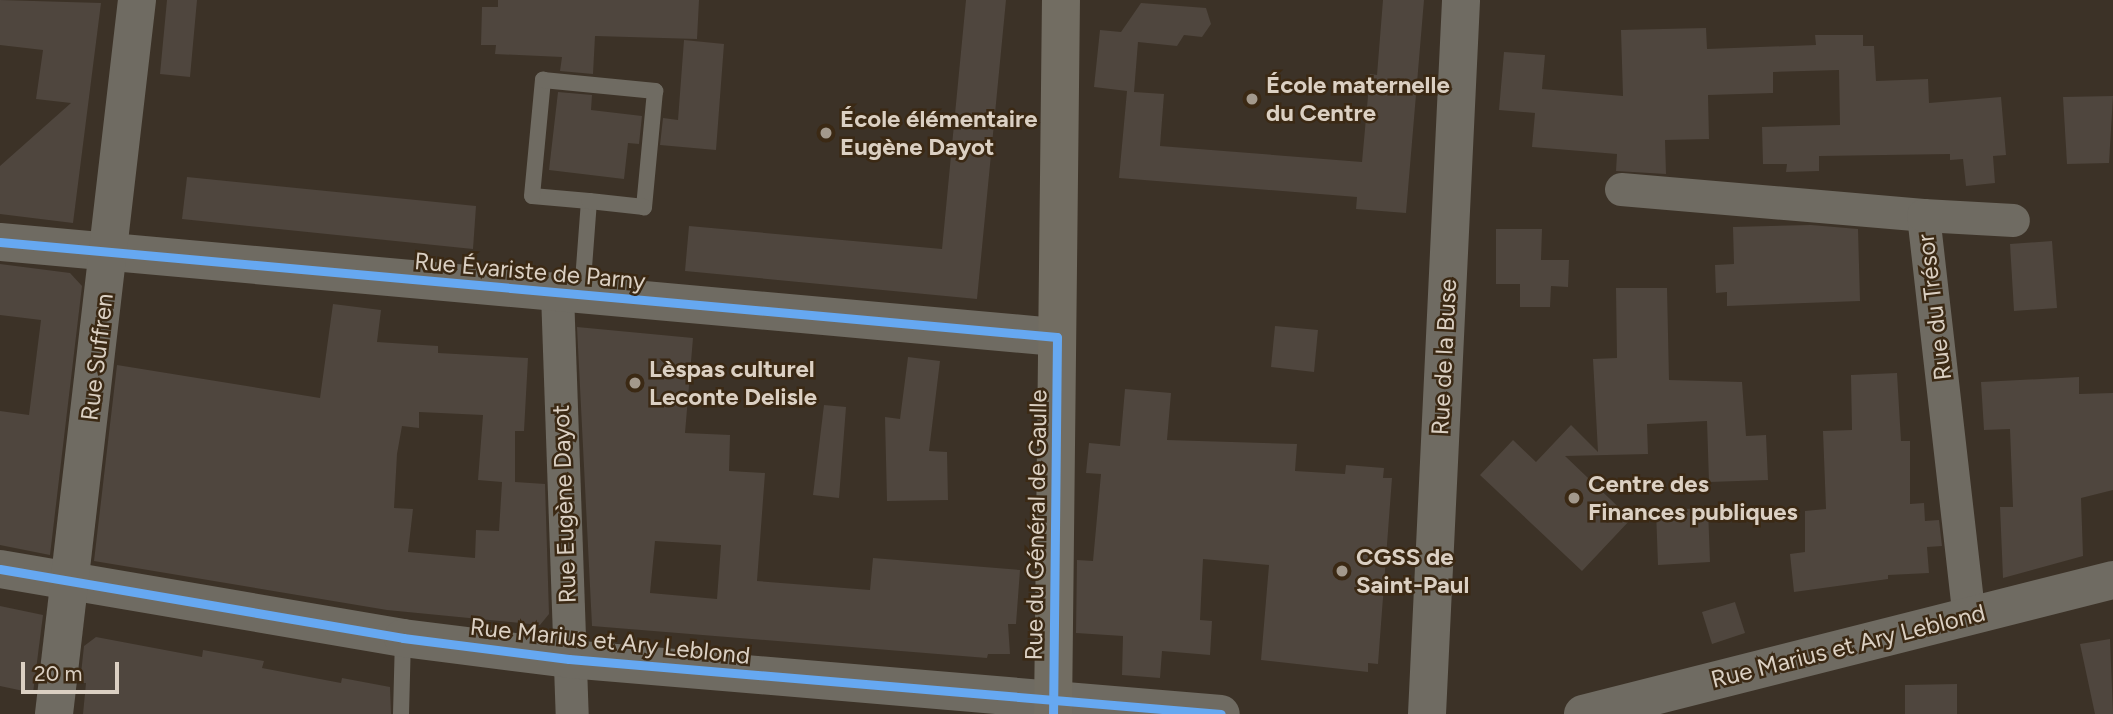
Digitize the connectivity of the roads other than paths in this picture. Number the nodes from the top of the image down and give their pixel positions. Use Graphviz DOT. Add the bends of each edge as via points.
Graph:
graph roads {
  1 [pos="136,0"];
  2 [pos="1061,0"];
  3 [pos="1461,0"];
  4 [pos="1622,189"];
  5 [pos="589,201"];
  6 [pos="1923,215"];
  7 [pos="2013,220"];
  8 [pos="0,242"];
  9 [pos="110,252"];
  10 [pos="570,293"];
  11 [pos="1058,337"];
  12 [pos="0,569"];
  13 [pos="68,580"];
  14 [pos="2113,580"];
  15 [pos="1969,616"];
  16 [pos="403,638"];
  17 [pos="569,659"];
  18 [pos="1053,707"];
  19 [pos="54,714"];
  20 [pos="401,714"];
  21 [pos="572,714"];
  22 [pos="1221,714"];
  23 [pos="1427,714"];
  24 [pos="1583,714"];
  1 -- 9 [label="street, Rue Suffren"];
  2 -- 11 [label="main road, Rue du Général de Gaulle"];
  3 -- 23 [label="street, Rue de la Buse"];
  4 -- 6 [label="street, Rue du Trésor"];
  5 -- 5 [label="lane" via="532,196 543,80 655,91 643,207"];
  5 -- 10 [label="lane"];
  6 -- 7 [label="street"];
  6 -- 15 [label="street, Rue du Trésor"];
  8 -- 9 [label="street, Rue Évariste de Parny"];
  9 -- 10 [label="street, Rue Évariste de Parny"];
  9 -- 13 [label="street, Rue Suffren"];
  10 -- 11 [label="street, Rue Évariste de Parny"];
  10 -- 17 [label="street, Rue Eugène Dayot"];
  11 -- 18 [label="main road, Rue du Général de Gaulle"];
  12 -- 13 [label="street, Rue Marius et Ary Leblond"];
  13 -- 16 [label="street, Rue Marius et Ary Leblond"];
  13 -- 19 [label="street, Rue Suffren"];
  14 -- 15 [label="street, Rue Marius et Ary Leblond"];
  15 -- 24 [label="street, Rue Marius et Ary Leblond"];
  16 -- 17 [label="street, Rue Marius et Ary Leblond"];
  16 -- 20 [label="lane"];
  17 -- 18 [label="street, Rue Marius et Ary Leblond"];
  17 -- 21 [label="street, Rue Eugène Dayot"];
  18 -- 22 [label="street, Rue Marius et Ary Leblond"];
}
